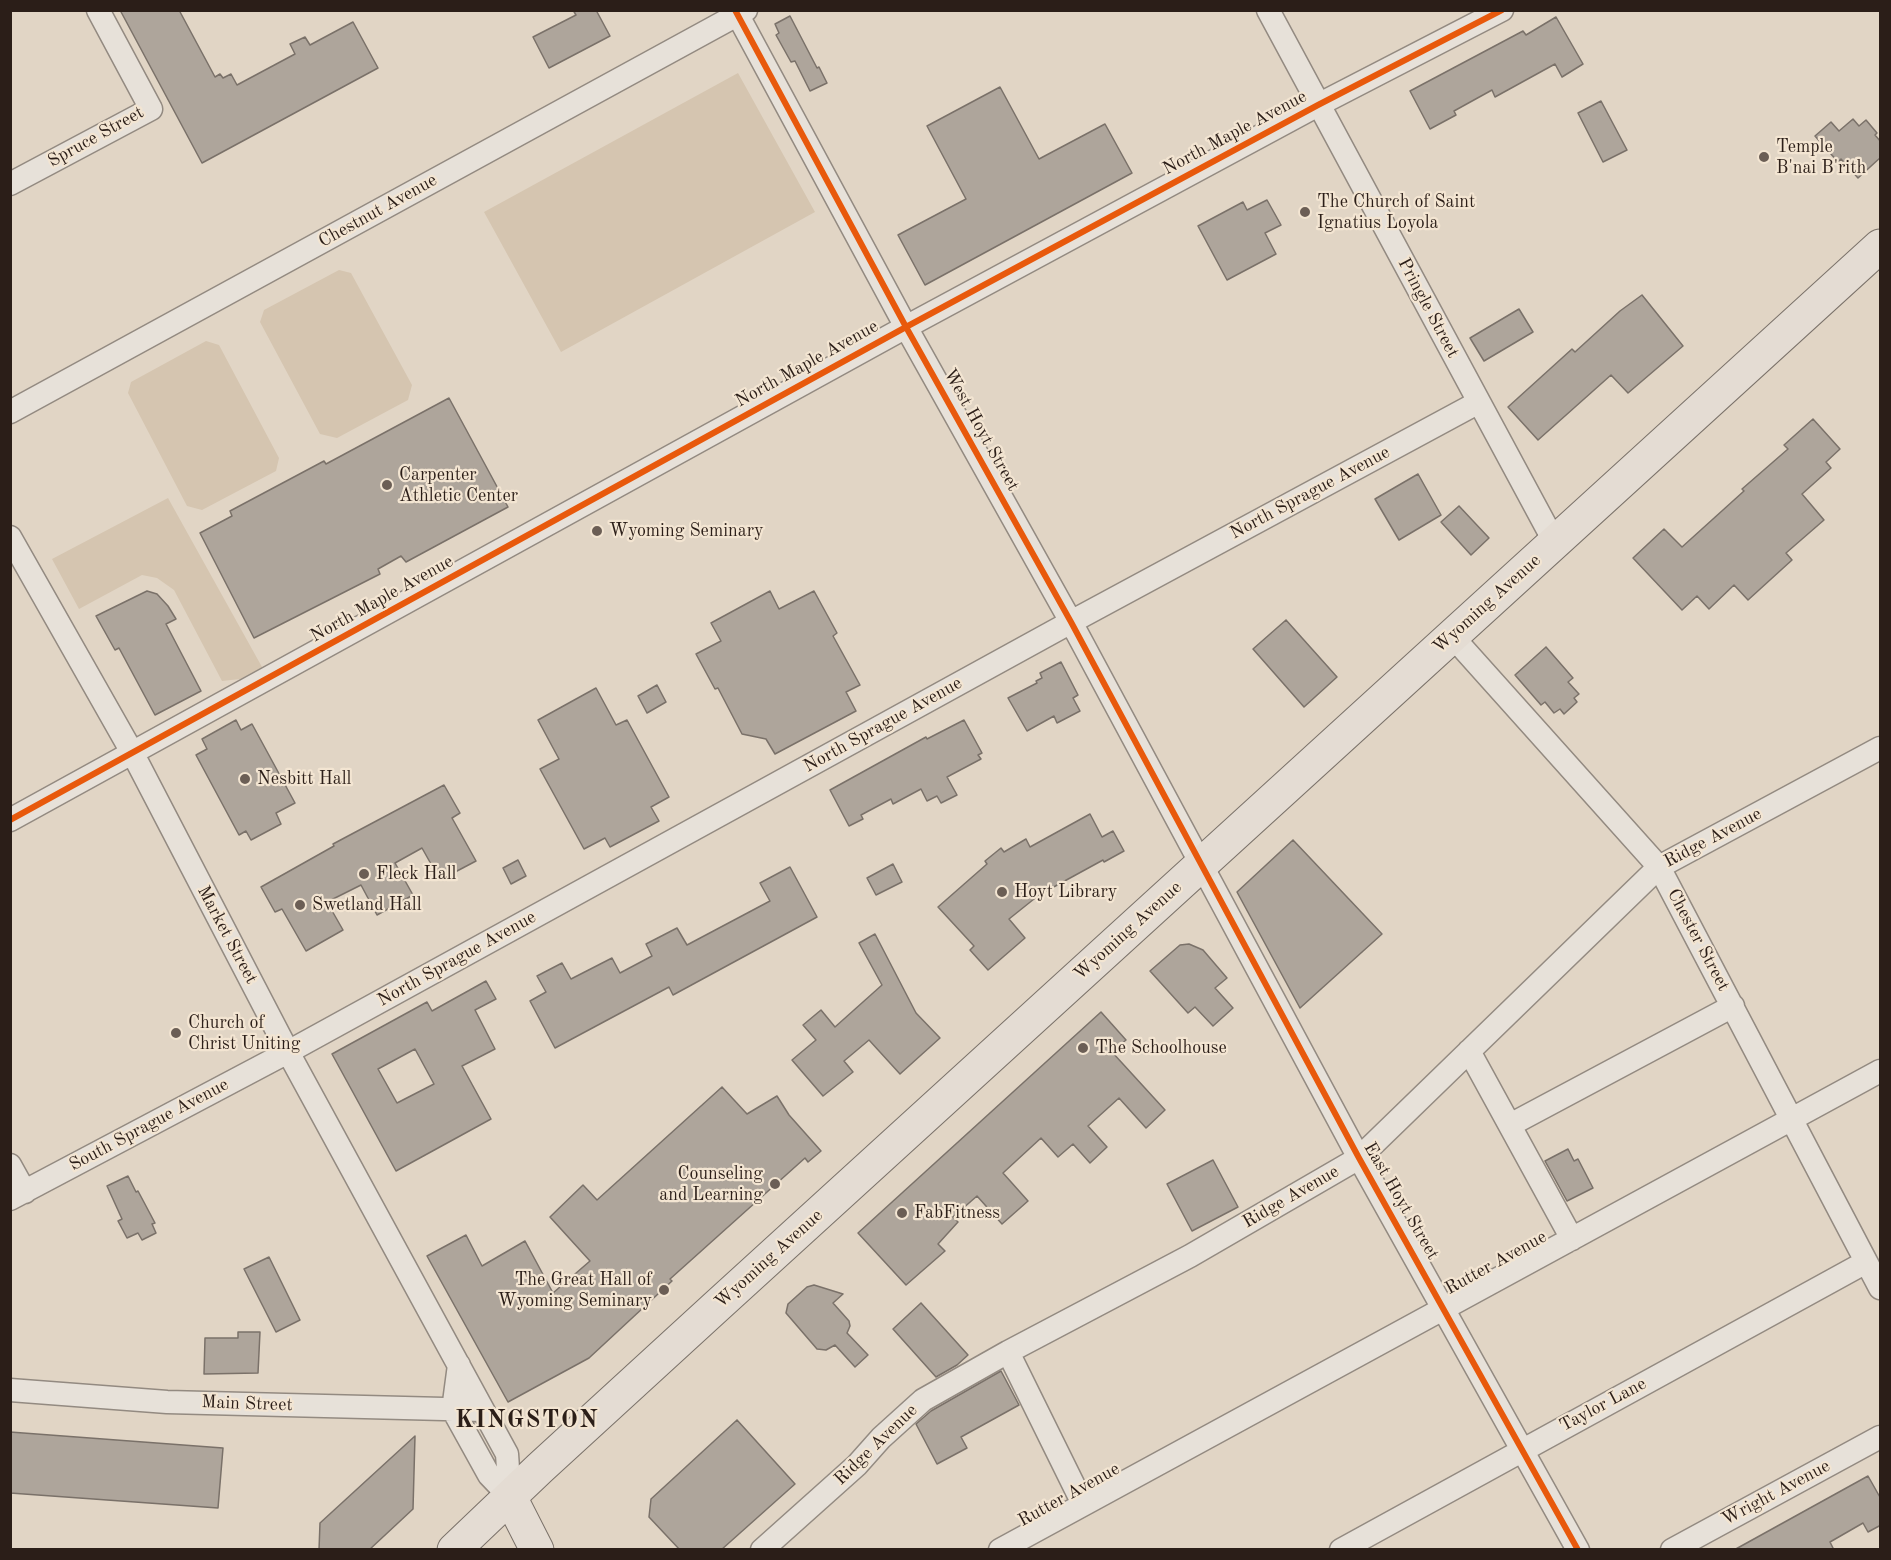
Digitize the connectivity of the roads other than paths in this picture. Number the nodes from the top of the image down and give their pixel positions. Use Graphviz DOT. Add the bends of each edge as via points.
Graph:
graph roads {
  1 [pos="98,10"];
  2 [pos="1268,10"];
  3 [pos="1502,10"];
  4 [pos="740,12"];
  5 [pos="1318,105"];
  6 [pos="10,184"];
  7 [pos="1881,246"];
  8 [pos="906,327"];
  9 [pos="1479,402"];
  10 [pos="10,411"];
  11 [pos="10,537"];
  12 [pos="1555,543"];
  13 [pos="1071,622"];
  14 [pos="1452,636"];
  15 [pos="1881,748"];
  16 [pos="133,754"];
  17 [pos="10,820"];
  18 [pos="1201,865"];
  19 [pos="1659,867"];
  20 [pos="1733,1006"];
  21 [pos="1469,1051"];
  22 [pos="288,1052"];
  23 [pos="1881,1071"];
  24 [pos="1793,1119"];
  25 [pos="1510,1125"];
  26 [pos="1359,1158"];
  27 [pos="10,1165"];
  28 [pos="18,1195"];
  29 [pos="1572,1239"];
  30 [pos="1866,1262"];
  31 [pos="1881,1288"];
  32 [pos="1444,1308"];
  33 [pos="1008,1352"];
  34 [pos="459,1365"];
  35 [pos="10,1390"];
  36 [pos="453,1410"];
  37 [pos="483,1410"];
  38 [pos="1881,1437"];
  39 [pos="1522,1449"];
  40 [pos="510,1497"];
  41 [pos="1083,1504"];
  42 [pos="454,1550"];
  43 [pos="537,1550"];
  44 [pos="762,1550"];
  45 [pos="1000,1550"];
  46 [pos="1341,1550"];
  47 [pos="1578,1550"];
  48 [pos="1672,1550"];
  1 -- 6 [label="street, Spruce Street" via="151,110"];
  2 -- 5 [label="street, Pringle Street"];
  3 -- 5 [label="street, North Maple Avenue"];
  4 -- 8 [label="street, West Hoyt Street"];
  4 -- 10 [label="street, Chestnut Avenue"];
  5 -- 8 [label="street, North Maple Avenue"];
  5 -- 9 [label="street, Pringle Street"];
  7 -- 12 [label="main road, Wyoming Avenue"];
  8 -- 13 [label="street, West Hoyt Street"];
  8 -- 16 [label="street, North Maple Avenue"];
  9 -- 12 [label="street, Pringle Street"];
  9 -- 13 [label="street, North Sprague Avenue"];
  11 -- 16 [label="street, Market Street"];
  12 -- 14 [label="main road, Wyoming Avenue"];
  13 -- 18 [label="street, West Hoyt Street"];
  13 -- 22 [label="street, North Sprague Avenue"];
  14 -- 18 [label="main road, Wyoming Avenue"];
  14 -- 19 [label="street, Chester Street"];
  15 -- 19 [label="street, Ridge Avenue"];
  16 -- 17 [label="street, North Maple Avenue"];
  16 -- 22 [label="street, Market Street"];
  18 -- 26 [label="street, East Hoyt Street"];
  18 -- 40 [label="main road, Wyoming Avenue"];
  19 -- 20 [label="street, Chester Street"];
  19 -- 21 [label="street, Ridge Avenue"];
  20 -- 24 [label="street, Chester Street"];
  20 -- 25 [label="street"];
  21 -- 25 [label="street"];
  21 -- 26 [label="street, Ridge Avenue"];
  22 -- 28 [label="street, South Sprague Avenue"];
  22 -- 34 [label="street, Market Street"];
  23 -- 24 [label="street, Rutter Avenue"];
  24 -- 29 [label="street, Rutter Avenue"];
  24 -- 30 [label="street, Chester Street"];
  25 -- 29 [label="street"];
  26 -- 32 [label="street, East Hoyt Street"];
  26 -- 33 [label="street, Ridge Avenue" via="1190,1256"];
  27 -- 28 [label="street"];
  29 -- 32 [label="street, Rutter Avenue"];
  30 -- 31 [label="street, Chester Street"];
  30 -- 39 [label="street, Taylor Lane"];
  32 -- 39 [label="street, East Hoyt Street"];
  32 -- 41 [label="street, Rutter Avenue"];
  33 -- 41 [label="street"];
  33 -- 44 [label="street, Ridge Avenue" via="923,1400"];
  34 -- 36 [label="street"];
  34 -- 37 [label="street, Market Street"];
  35 -- 36 [label="street, Main Street" via="167,1402"];
  36 -- 37 [label="street, Main Street"];
  36 -- 40 [label="street, Market Street" via="489,1475"];
  37 -- 40 [label="street, Market Street" via="507,1454"];
  38 -- 48 [label="street, Wright Avenue"];
  39 -- 46 [label="street, Taylor Lane"];
  39 -- 47 [label="street, East Hoyt Street"];
  40 -- 42 [label="main road, Wyoming Avenue"];
  40 -- 43 [label="main road, Market Street"];
  41 -- 45 [label="street, Rutter Avenue"];
}
